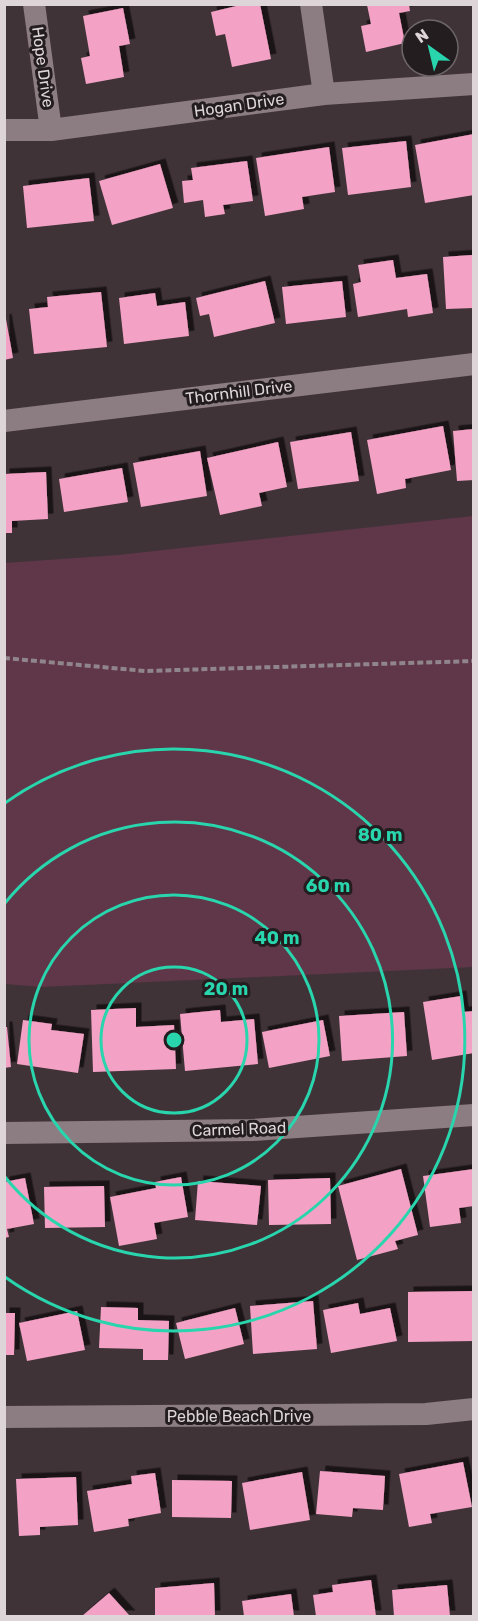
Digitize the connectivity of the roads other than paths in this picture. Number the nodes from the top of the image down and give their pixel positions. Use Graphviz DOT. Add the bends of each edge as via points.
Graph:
graph roads {
  1 [pos="34,4"];
  2 [pos="311,4"];
  3 [pos="474,84"];
  4 [pos="324,94"];
  5 [pos="4,130"];
  6 [pos="51,130"];
  7 [pos="474,364"];
  8 [pos="4,421"];
  9 [pos="474,1115"];
  10 [pos="4,1133"];
  11 [pos="474,1409"];
  12 [pos="4,1417"];
  1 -- 6 [label="street, Hope Drive"];
  2 -- 4 [label="street"];
  3 -- 4 [label="street, Hogan Drive"];
  4 -- 6 [label="street, Hogan Drive"];
  5 -- 6 [label="street, Hogan Drive"];
  7 -- 8 [label="street, Thornhill Drive"];
  9 -- 10 [label="street, Carmel Road" via="252,1130"];
  11 -- 12 [label="street, Pebble Beach Drive" via="426,1414"];
}
